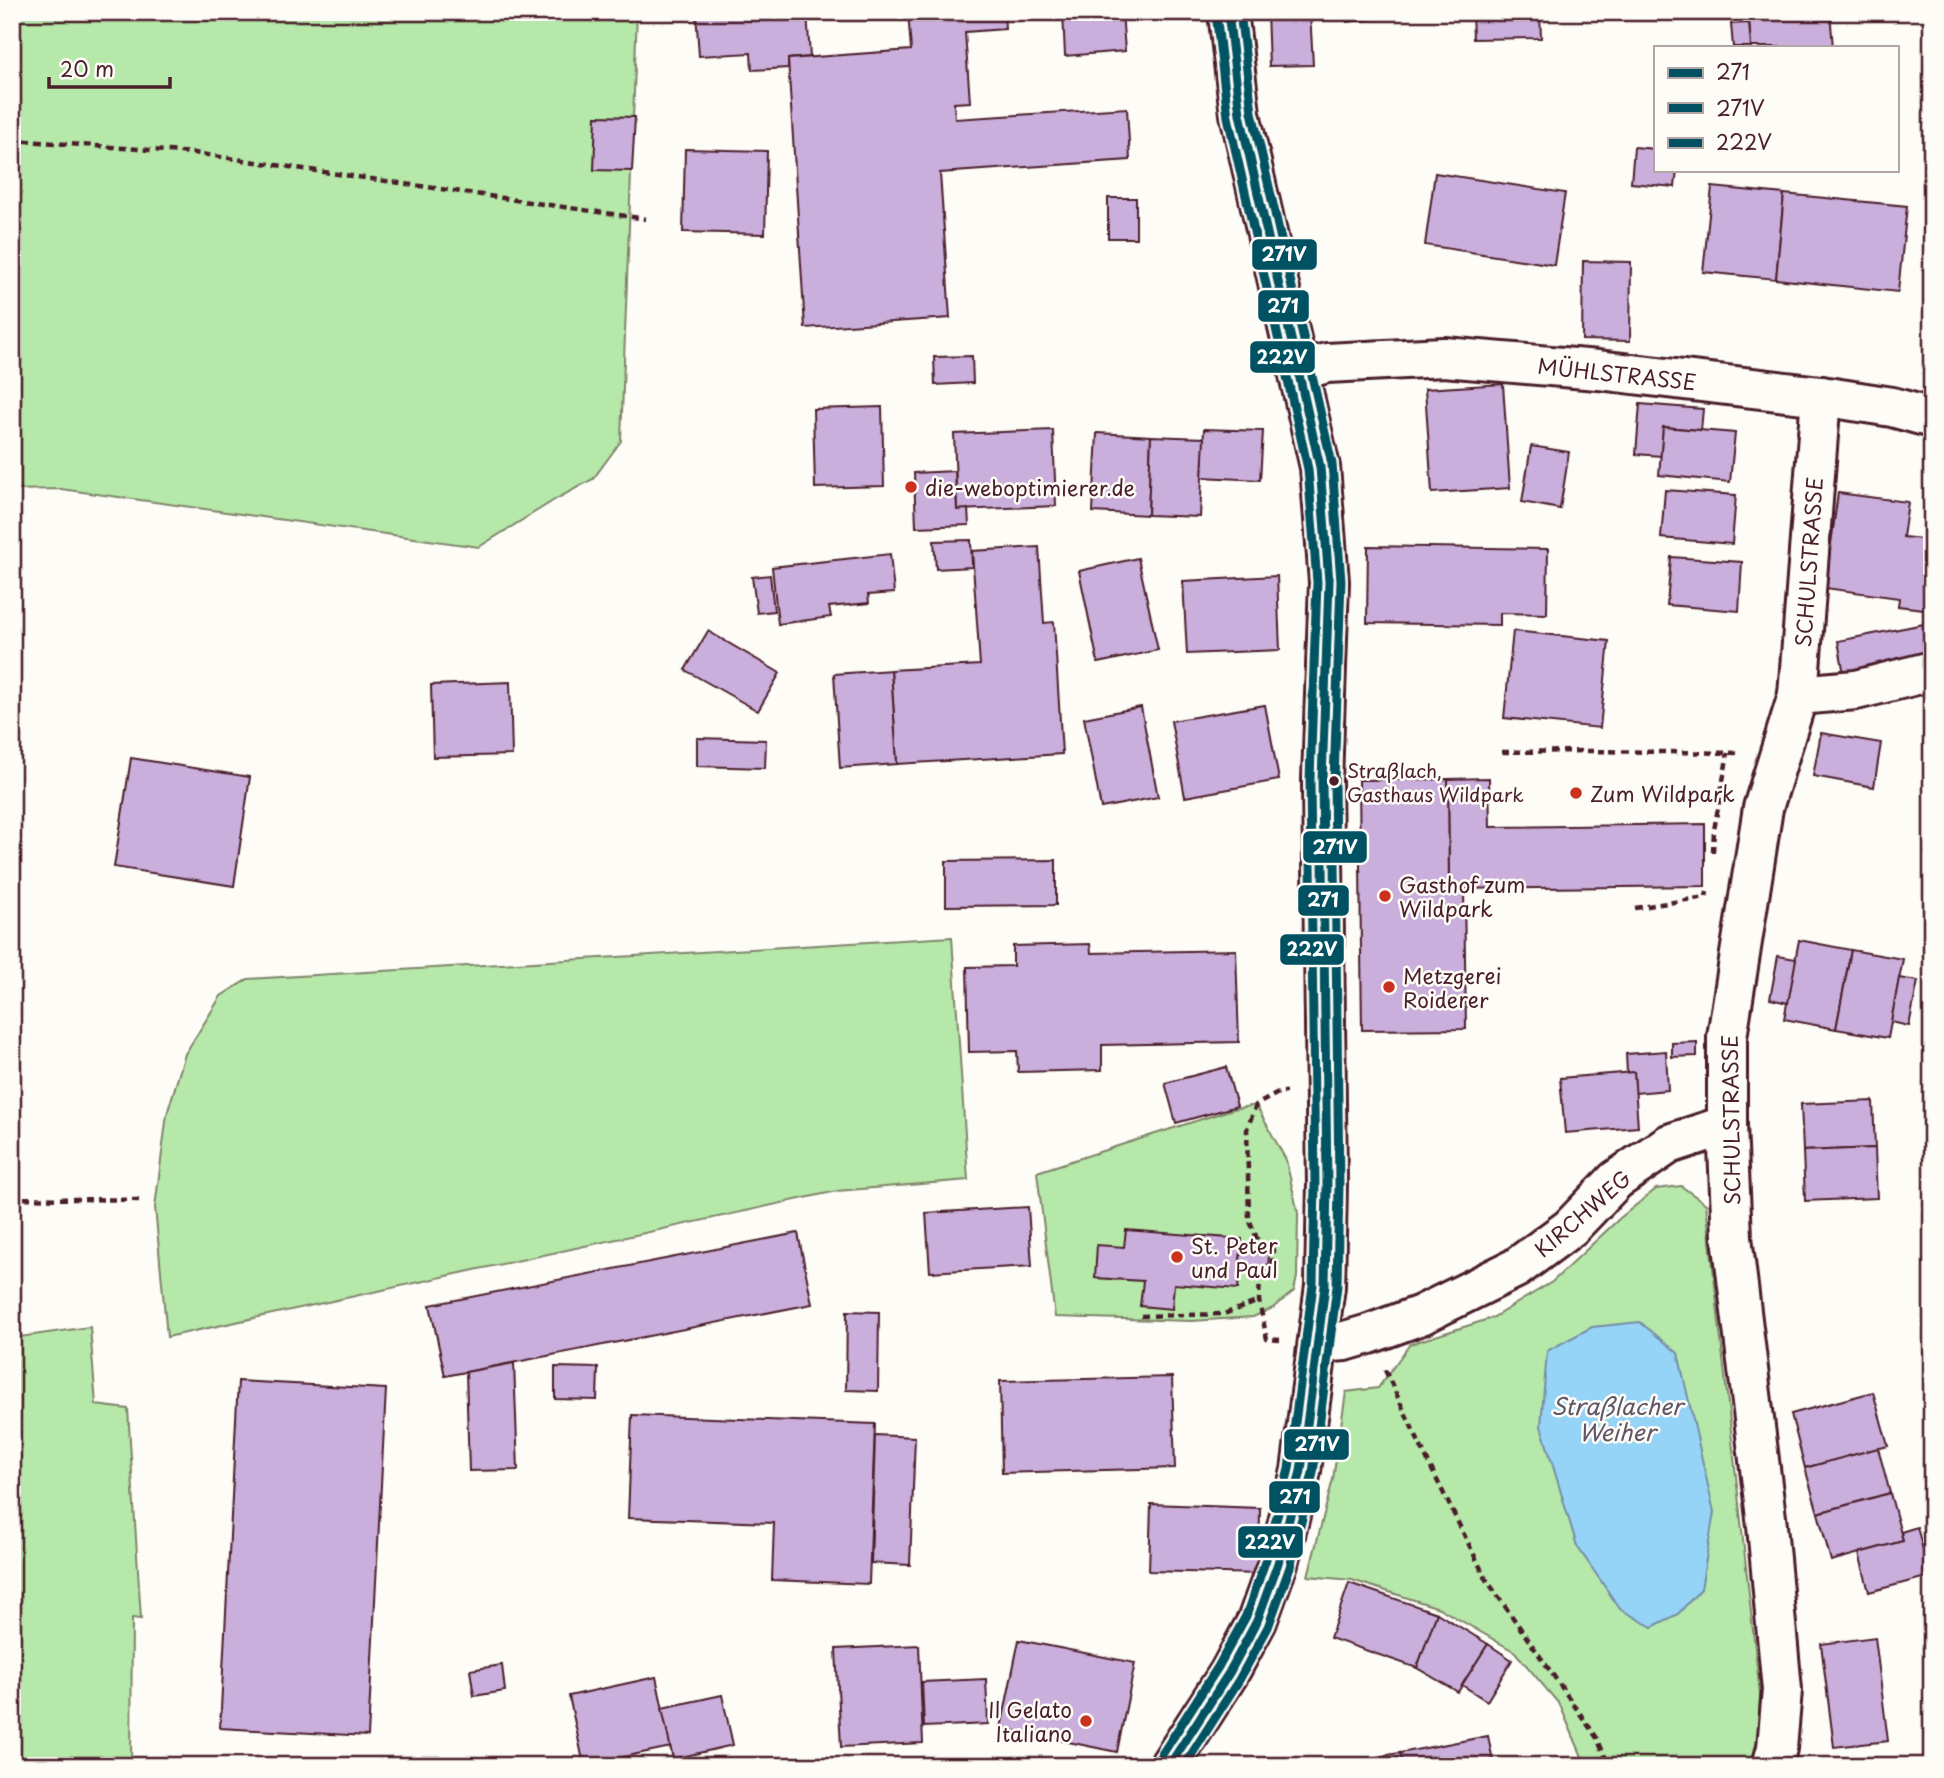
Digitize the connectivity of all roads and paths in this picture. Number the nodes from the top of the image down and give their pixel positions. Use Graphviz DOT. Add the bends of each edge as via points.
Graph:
graph roads {
  1 [pos="1228,12"];
  2 [pos="12,140"];
  3 [pos="646,219"];
  4 [pos="1300,370"];
  5 [pos="1821,396"];
  6 [pos="1932,418"];
  7 [pos="1932,671"];
  8 [pos="1798,695"];
  9 [pos="1502,752"];
  10 [pos="1735,753"];
  11 [pos="1706,897"];
  12 [pos="1635,908"];
  13 [pos="1326,1088"];
  14 [pos="1727,1125"];
  15 [pos="12,1198"];
  16 [pos="139,1200"];
  17 [pos="1259,1301"];
  18 [pos="1141,1316"];
  19 [pos="1369,1334"];
  20 [pos="1319,1343"];
  21 [pos="1169,1766"];
  22 [pos="1609,1766"];
  23 [pos="1772,1766"];
  1 -- 4 [label="main road" via="1240,114"];
  2 -- 3 [label="path" via="194,153"];
  4 -- 5 [label="street, MÜHLSTRASSE" via="1326,363 1444,356"];
  4 -- 13 [label="main road" via="1320,467 1329,582 1322,779"];
  5 -- 6 [label="street, MÜHLSTRASSE"];
  5 -- 8 [label="street, SCHULSTRASSE"];
  7 -- 8 [label="street" via="1856,690"];
  8 -- 14 [label="street, SCHULSTRASSE" via="1763,807 1727,1037"];
  9 -- 10 [label="path"];
  11 -- 12 [label="path"];
  13 -- 17 [label="path" via="1280,1092 1256,1105 1247,1129 1249,1219 1259,1247 1273,1251 1271,1272 1260,1275"];
  13 -- 20 [label="main road" via="1325,1286"];
  14 -- 19 [label="street, KIRCHWEG" via="1669,1144 1616,1180 1570,1228 1517,1268 1421,1315"];
  14 -- 23 [label="street, SCHULSTRASSE" via="1732,1237 1782,1690"];
  15 -- 16 [label="path"];
  17 -- 18 [label="path" via="1224,1314"];
  17 -- 20 [label="path" via="1268,1339"];
  19 -- 20 [label="street, KIRCHWEG"];
  19 -- 22 [label="path" via="1486,1578 1597,1738"];
  20 -- 21 [label="main road" via="1301,1471 1278,1563 1257,1620 1229,1673"];
}
